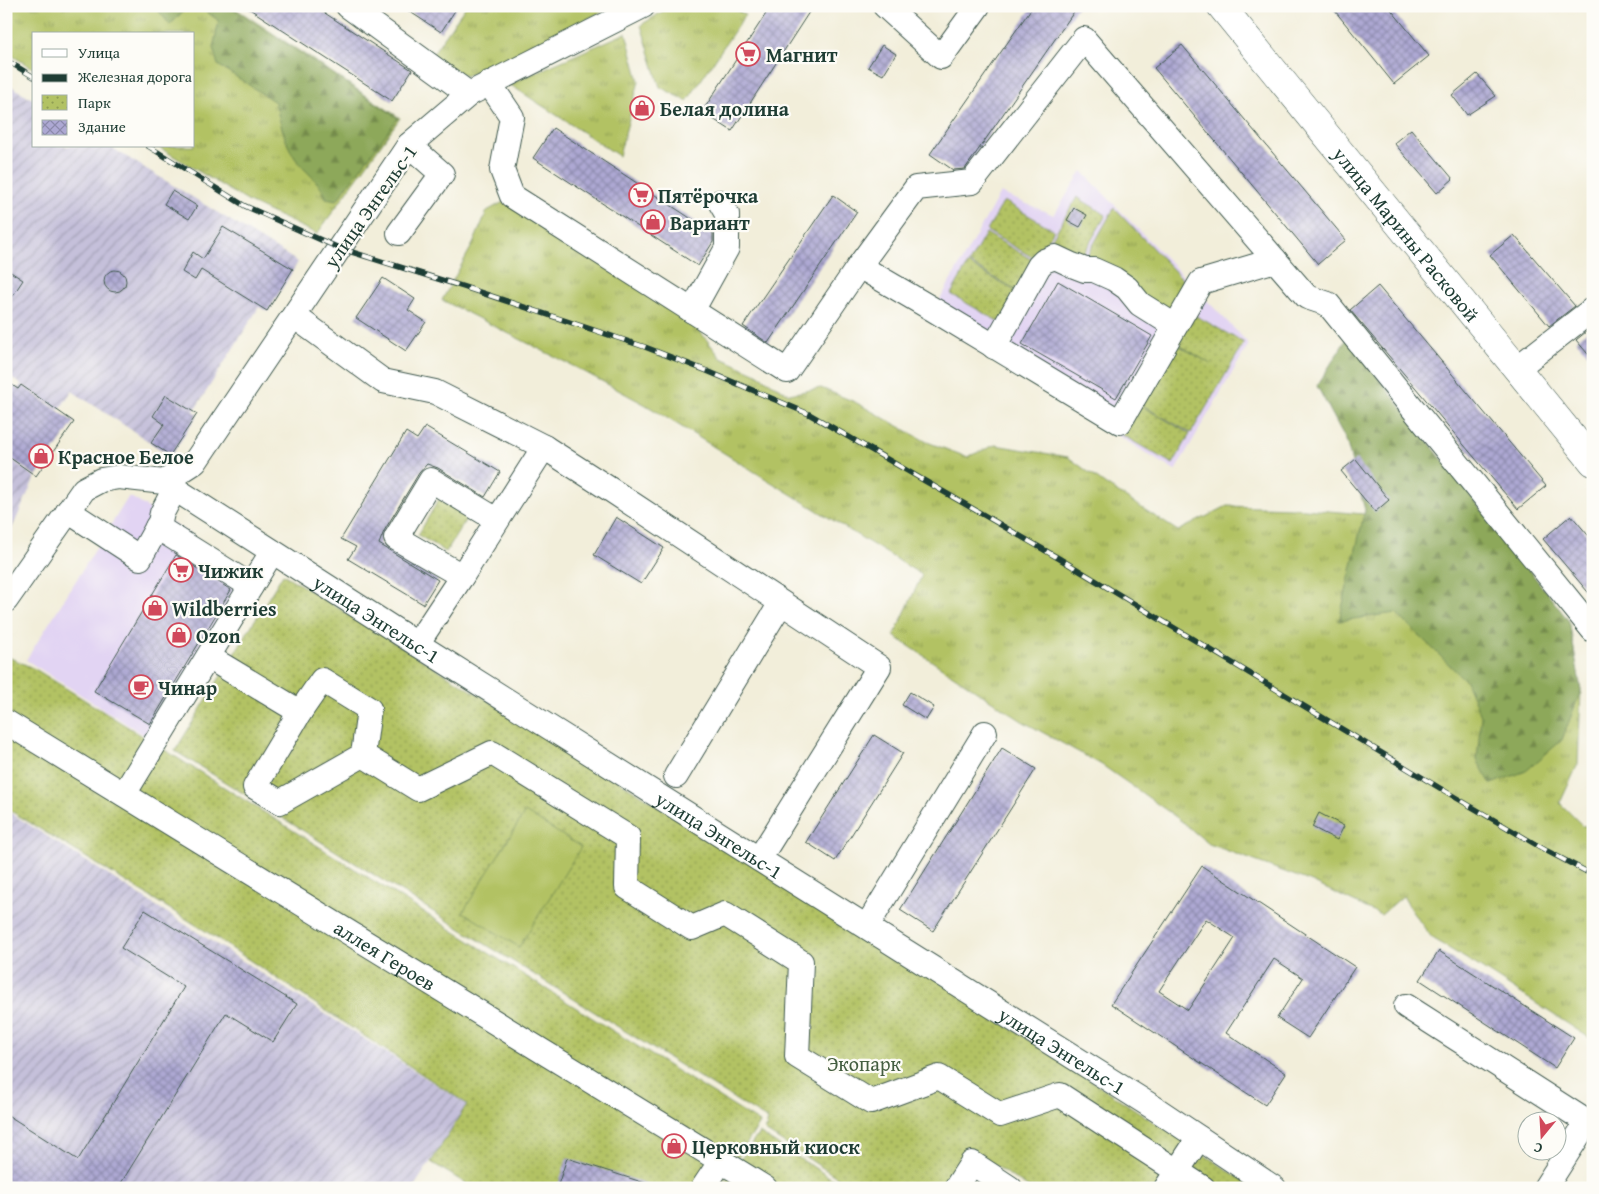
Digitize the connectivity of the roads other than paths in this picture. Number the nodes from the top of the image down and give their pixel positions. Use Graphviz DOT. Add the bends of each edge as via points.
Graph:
graph roads {
  1 [pos="644,6"];
  2 [pos="885,6"];
  3 [pos="978,6"];
  4 [pos="1221,6"];
  5 [pos="361,10"];
  6 [pos="479,89"];
  7 [pos="409,145"];
  8 [pos="720,202"];
  9 [pos="399,233"];
  10 [pos="1275,260"];
  11 [pos="859,266"];
  12 [pos="1593,309"];
  13 [pos="692,311"];
  14 [pos="294,316"];
  15 [pos="1175,326"];
  16 [pos="994,347"];
  17 [pos="1516,369"];
  18 [pos="544,447"];
  19 [pos="1593,462"];
  20 [pos="169,486"];
  21 [pos="68,511"];
  22 [pos="497,520"];
  23 [pos="157,527"];
  24 [pos="272,552"];
  25 [pos="462,576"];
  26 [pos="251,586"];
  27 [pos="6,600"];
  28 [pos="781,603"];
  29 [pos="1593,630"];
  30 [pos="417,644"];
  31 [pos="215,661"];
  32 [pos="300,712"];
  33 [pos="6,722"];
  34 [pos="985,733"];
  35 [pos="363,755"];
  36 [pos="676,776"];
  37 [pos="124,794"];
  38 [pos="759,859"];
  39 [pos="868,926"];
  40 [pos="1406,1006"];
  41 [pos="1199,1138"];
  42 [pos="721,1161"];
  43 [pos="1172,1179"];
  44 [pos="703,1188"];
  45 [pos="765,1188"];
  46 [pos="956,1188"];
  47 [pos="1010,1188"];
  48 [pos="1203,1188"];
  49 [pos="1274,1188"];
  50 [pos="1545,1188"];
  1 -- 6 [label="street, улица Энгельс-1"];
  2 -- 3 [label="street" via="941,57"];
  4 -- 17 [label="main road, улица Марины Расковой"];
  5 -- 6 [label="street"];
  6 -- 7 [label="street, улица Энгельс-1"];
  6 -- 13 [label="street" via="512,117 502,170 512,196"];
  7 -- 9 [label="street" via="442,174"];
  7 -- 14 [label="street, улица Энгельс-1"];
  8 -- 13 [label="street" via="728,214 727,248"];
  10 -- 11 [label="street" via="1084,39 972,182 916,188"];
  10 -- 15 [label="street" via="1201,282"];
  10 -- 29 [label="street" via="1307,297 1328,304"];
  11 -- 13 [label="street" via="787,371"];
  11 -- 16 [label="street"];
  12 -- 17 [label="street"];
  14 -- 18 [label="street" via="383,381 435,392"];
  14 -- 20 [label="street, улица Энгельс-1" via="195,462"];
  15 -- 16 [label="street" via="1140,304 1127,288 1114,279 1055,256 1039,266"];
  15 -- 16 [label="street" via="1120,422"];
  17 -- 19 [label="main road, улица Марины Расковой"];
  18 -- 22 [label="street"];
  18 -- 28 [label="street"];
  20 -- 21 [label="street, улица Энгельс-1" via="119,477 101,480 84,490"];
  20 -- 23 [label="street"];
  20 -- 24 [label="street, улица Энгельс-1"];
  21 -- 23 [label="street" via="140,558"];
  21 -- 27 [label="street, улица Энгельс-1"];
  22 -- 25 [label="street"];
  22 -- 25 [label="street" via="431,480 396,538"];
  23 -- 26 [label="street"];
  24 -- 26 [label="street"];
  24 -- 30 [label="street, улица Энгельс-1"];
  25 -- 30 [label="street"];
  26 -- 37 [label="street"];
  28 -- 36 [label="street"];
  28 -- 38 [label="street" via="879,668"];
  30 -- 38 [label="street, улица Энгельс-1"];
  31 -- 32 [label="street"];
  32 -- 35 [label="street" via="322,680 369,709"];
  32 -- 35 [label="street" via="255,787 280,802"];
  33 -- 37 [label="street, аллея Героев"];
  34 -- 39 [label="street"];
  35 -- 43 [label="street" via="418,789 492,753 628,837 626,887 692,928 725,914 801,962 797,1056 870,1102 938,1076 1000,1116 1060,1095"];
  37 -- 42 [label="street, аллея Героев"];
  38 -- 39 [label="street, улица Энгельс-1"];
  39 -- 41 [label="street, улица Энгельс-1"];
  40 -- 50 [label="street" via="1587,1122"];
  41 -- 43 [label="street"];
  41 -- 49 [label="street, улица Энгельс-1"];
  42 -- 44 [label="street"];
  42 -- 45 [label="street, аллея Героев"];
  43 -- 48 [label="street"];
  46 -- 47 [label="street" via="972,1163"];
}
